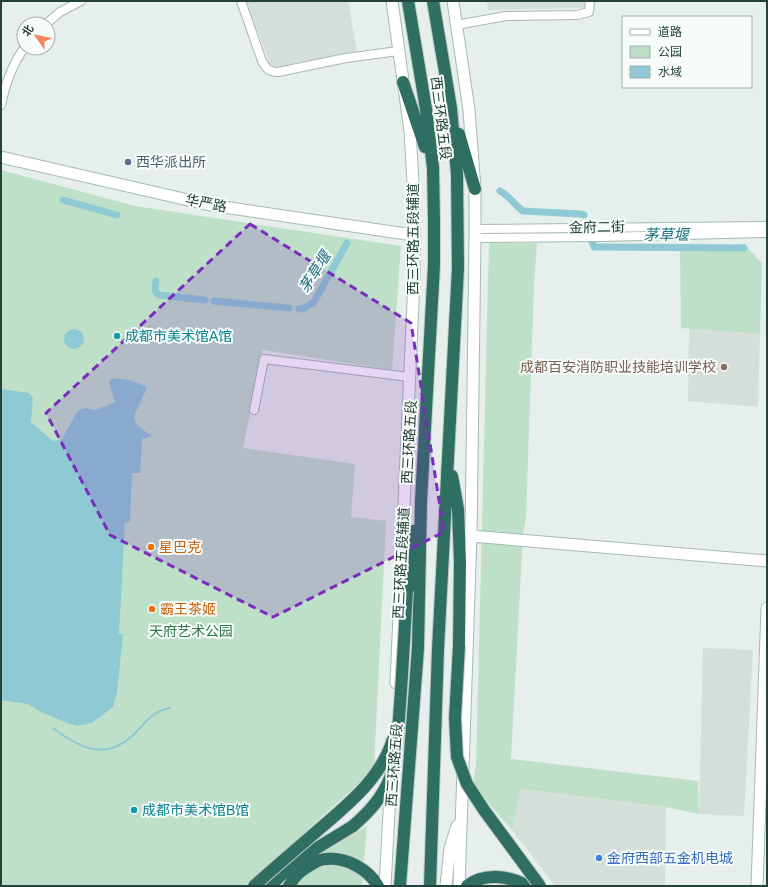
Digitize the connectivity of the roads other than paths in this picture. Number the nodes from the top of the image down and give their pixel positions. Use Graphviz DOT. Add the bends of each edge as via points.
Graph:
graph roads {
  1 [pos="81,1"];
  2 [pos="241,1"];
  3 [pos="392,1"];
  4 [pos="408,1"];
  5 [pos="433,1"];
  6 [pos="453,1"];
  7 [pos="590,1"];
  8 [pos="55,16"];
  9 [pos="456,25"];
  10 [pos="398,51"];
  11 [pos="19,56"];
  12 [pos="403,82"];
  13 [pos="1,105"];
  14 [pos="451,108"];
  15 [pos="1,157"];
  16 [pos="433,168"];
  17 [pos="475,189"];
  18 [pos="767,226"];
  19 [pos="475,233"];
  20 [pos="767,233"];
  21 [pos="413,235"];
  22 [pos="409,377"];
  23 [pos="254,410"];
  24 [pos="448,459"];
  25 [pos="421,501"];
  26 [pos="471,536"];
  27 [pos="767,561"];
  28 [pos="767,608"];
  29 [pos="399,716"];
  30 [pos="461,814"];
  31 [pos="387,855"];
  32 [pos="536,885"];
  33 [pos="254,886"];
  34 [pos="271,886"];
  35 [pos="289,886"];
  36 [pos="378,886"];
  37 [pos="385,886"];
  38 [pos="393,886"];
  39 [pos="400,886"];
  40 [pos="430,886"];
  41 [pos="446,886"];
  42 [pos="459,886"];
  43 [pos="467,886"];
  44 [pos="758,886"];
  1 -- 8 [label="street"];
  2 -- 10 [label="street" via="262,61 271,72"];
  3 -- 10 [label="main road, 西三环路五段辅道"];
  4 -- 16 [label="highway, 西三环路五段"];
  5 -- 14 [label="highway, 西三环路五段"];
  6 -- 9 [label="main road"];
  7 -- 9 [label="street" via="589,12 577,15 506,16"];
  9 -- 17 [label="main road" via="469,110"];
  10 -- 12 [label="main road, 西三环路五段辅道"];
  11 -- 13 [label="street" via="5,88"];
  12 -- 16 [label="highway"];
  12 -- 21 [label="main road, 西三环路五段辅道" via="410,131"];
  14 -- 17 [label="highway"];
  14 -- 24 [label="highway, 西三环路五段" via="457,174 458,268"];
  15 -- 21 [label="main road, 华严路" via="210,205"];
  16 -- 25 [label="highway, 西三环路五段" via="434,265"];
  17 -- 19 [label="main road"];
  18 -- 19 [label="street, 金府二街"];
  19 -- 20 [label="street, 金府二街" via="601,237"];
  19 -- 26 [label="main road"];
  21 -- 22 [label="main road, 西三环路五段辅道" via="414,280"];
  22 -- 23 [label="street" via="264,359"];
  22 -- 31 [label="main road, 西三环路五段辅道"];
  24 -- 32 [label="highway, bridge" via="458,509 460,562 455,718 457,757 467,784"];
  24 -- 40 [label="highway, 西三环路五段"];
  25 -- 29 [label="highway, bridge" via="414,526 407,591"];
  25 -- 39 [label="highway, 西三环路五段" via="418,648"];
  26 -- 27 [label="main road"];
  26 -- 30 [label="main road"];
  28 -- 44 [label="main road"];
  29 -- 33 [label="highway, bridge" via="383,762 371,780 356,797"];
  29 -- 34 [label="highway, bridge" via="395,758 391,777 383,793 353,826 296,862"];
  30 -- 41 [label="main road" via="450,848"];
  30 -- 42 [label="main road"];
  31 -- 37 [label="main road, 西三环路五段辅道"];
  31 -- 38 [label="main road"];
  32 -- 43 [label="highway" via="501,877 485,878"];
  35 -- 36 [label="highway" via="297,875 324,859 344,860 361,868"];
}
